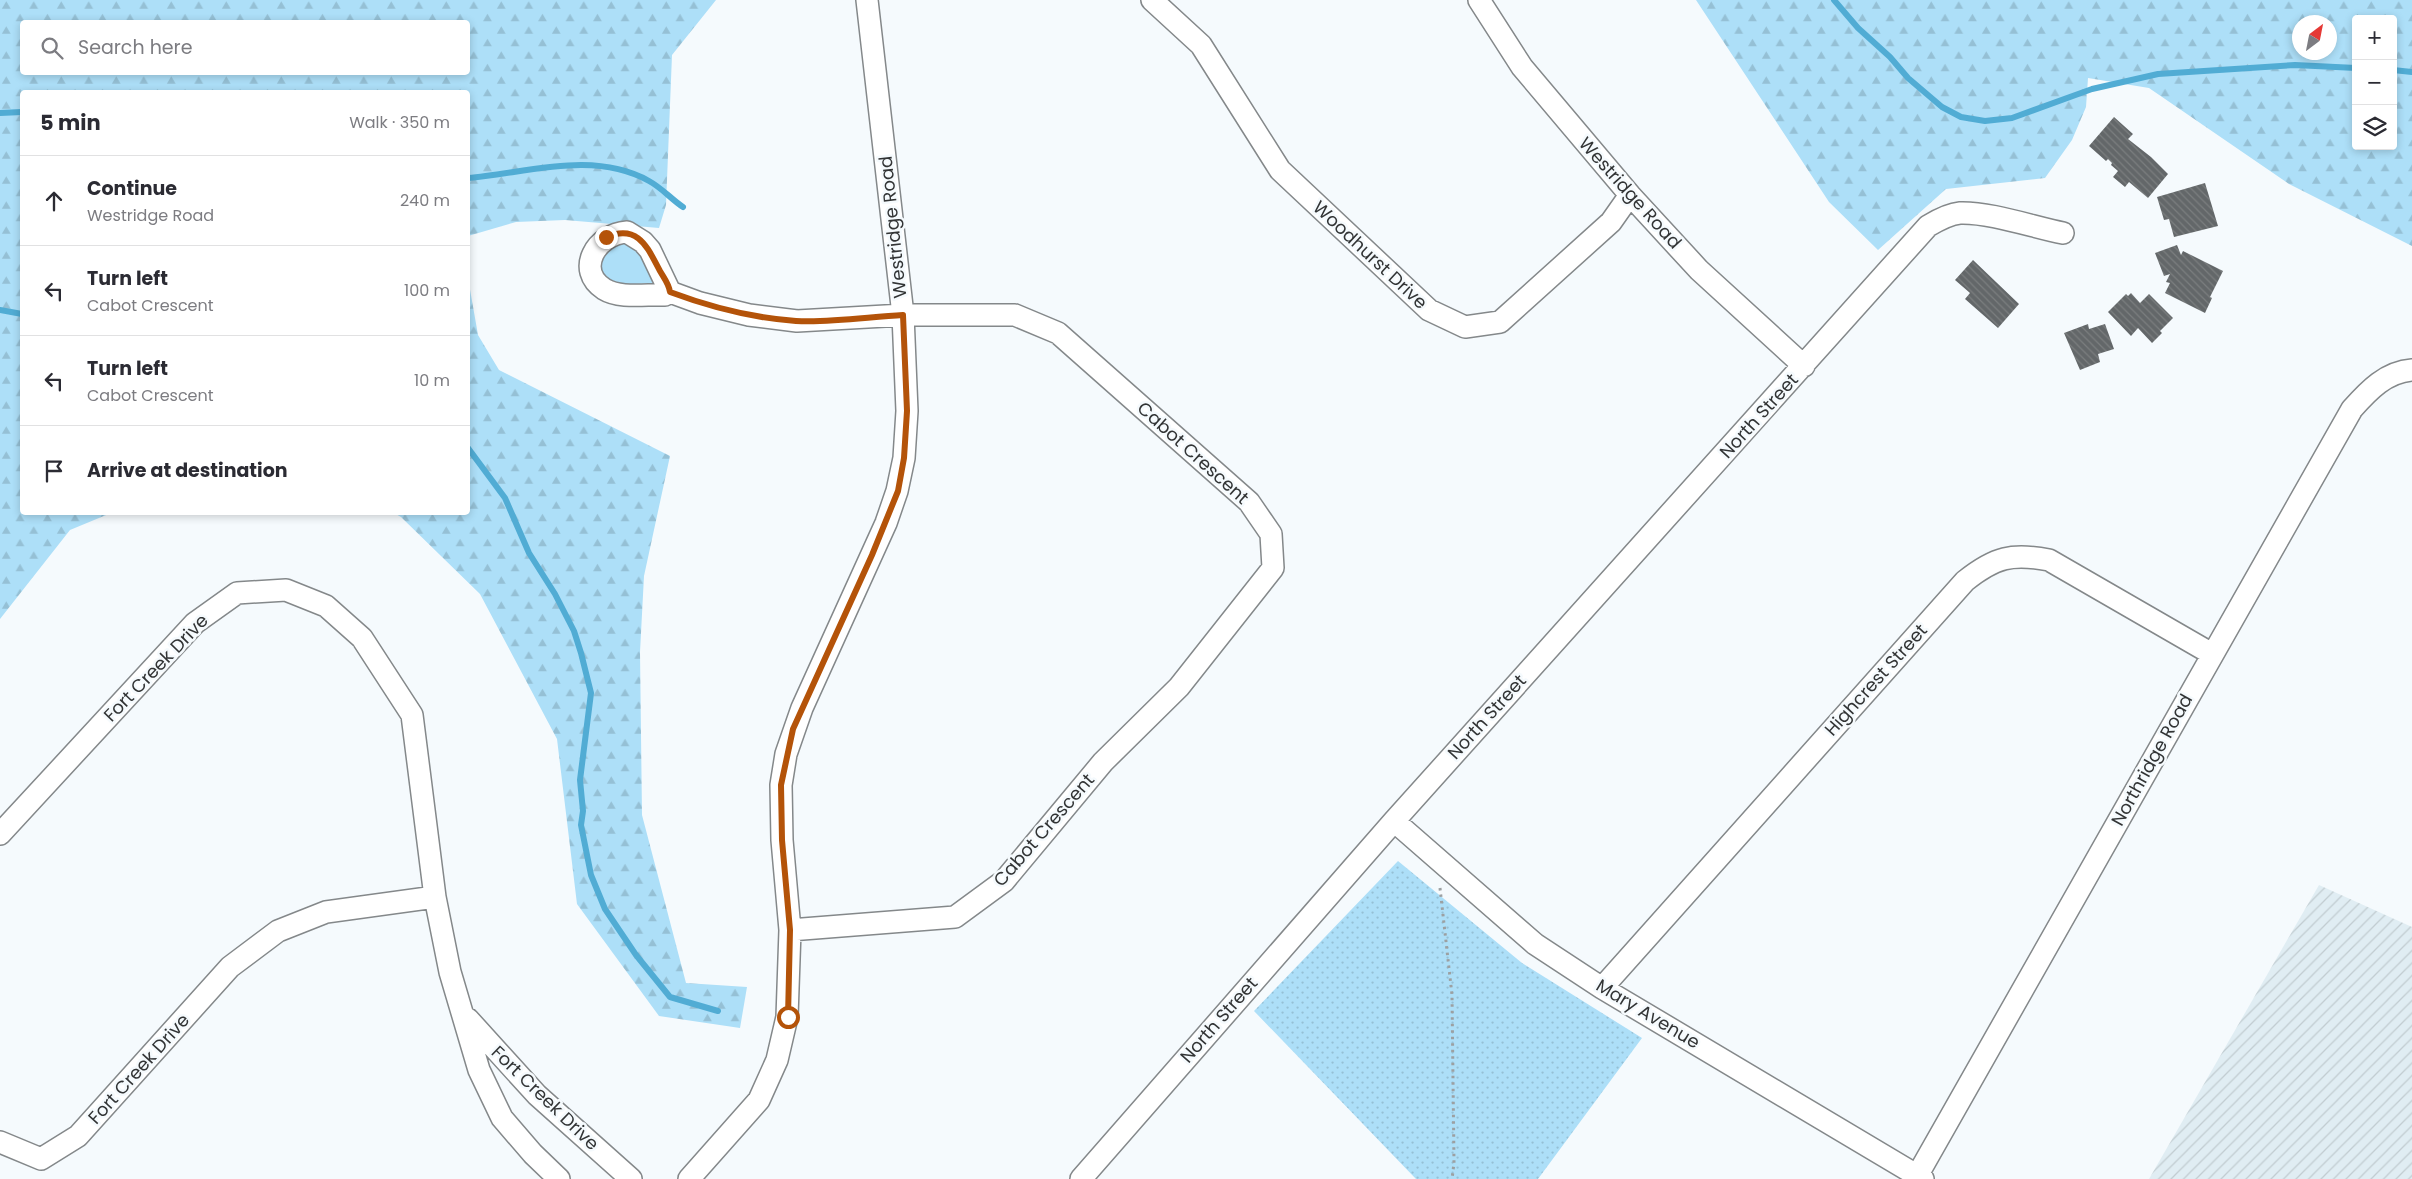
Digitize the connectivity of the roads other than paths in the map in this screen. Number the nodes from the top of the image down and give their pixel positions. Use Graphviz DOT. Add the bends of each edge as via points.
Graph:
graph roads {
  1 [pos="867,0"];
  2 [pos="1152,0"];
  3 [pos="1479,0"];
  4 [pos="1630,196"];
  5 [pos="2063,233"];
  6 [pos="670,292"];
  7 [pos="903,315"];
  8 [pos="1804,366"];
  9 [pos="2412,370"];
  10 [pos="2212,654"];
  11 [pos="1394,821"];
  12 [pos="0,834"];
  13 [pos="436,898"];
  14 [pos="790,930"];
  15 [pos="1602,988"];
  16 [pos="463,1013"];
  17 [pos="0,1142"];
  18 [pos="1920,1177"];
  19 [pos="560,1179"];
  20 [pos="631,1179"];
  21 [pos="689,1179"];
  22 [pos="1081,1179"];
  1 -- 7 [label="street, Westridge Road"];
  2 -- 4 [label="street, Woodhurst Drive" via="1201,45 1280,170 1429,310 1465,327 1500,322 1611,222"];
  3 -- 4 [label="street, Westridge Road" via="1522,68"];
  4 -- 8 [label="street, Westridge Road" via="1699,270"];
  5 -- 8 [label="street, North Street" via="1976,214 1959,213 1942,218 1928,226"];
  6 -- 7 [label="street, Cabot Crescent" via="749,315 797,321"];
  7 -- 14 [label="street, Westridge Road" via="907,411 898,491 802,708 786,754 781,785 782,840"];
  7 -- 14 [label="street, Cabot Crescent" via="1015,315 1058,333 1249,502 1271,534 1273,568 1179,687 1103,762 1004,882 955,917"];
  8 -- 11 [label="street, North Street"];
  9 -- 10 [label="street, Northridge Road" via="2385,378 2352,409"];
  10 -- 15 [label="street, Highcrest Street" via="2049,560 2027,556 2004,557 1983,566 1965,581"];
  10 -- 18 [label="street, Northridge Road"];
  11 -- 15 [label="street, Mary Avenue" via="1535,944"];
  11 -- 22 [label="street, North Street"];
  12 -- 13 [label="street, Fort Creek Drive" via="195,623 237,593 286,590 326,606 362,638 412,715"];
  13 -- 16 [label="street, Fort Creek Drive" via="450,972"];
  13 -- 17 [label="street, Fort Creek Drive" via="326,912 278,931 230,967 78,1136 41,1159"];
  14 -- 21 [label="street, Westridge Road" via="788,1017 777,1060 758,1100"];
  15 -- 18 [label="street, Mary Avenue"];
  16 -- 19 [label="street, Fort Creek Drive" via="479,1070 502,1118"];
  16 -- 20 [label="street, Fort Creek Drive" via="536,1095"];
}
